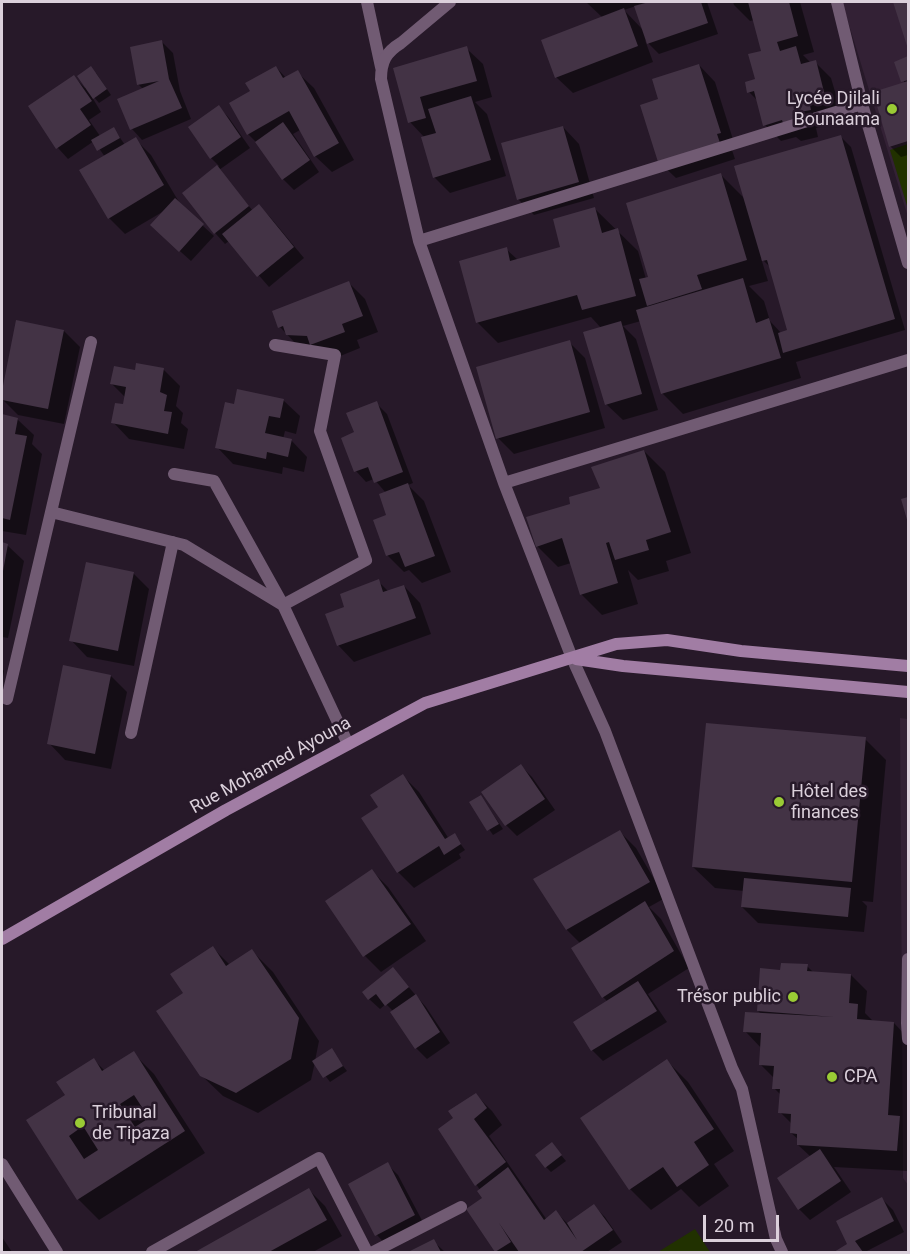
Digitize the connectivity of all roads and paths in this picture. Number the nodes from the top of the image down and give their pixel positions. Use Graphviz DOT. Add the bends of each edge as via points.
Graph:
graph roads {
  1 [pos="367,2"];
  2 [pos="450,2"];
  3 [pos="837,2"];
  4 [pos="381,68"];
  5 [pos="862,104"];
  6 [pos="419,241"];
  7 [pos="909,263"];
  8 [pos="91,342"];
  9 [pos="275,345"];
  10 [pos="909,360"];
  11 [pos="174,474"];
  12 [pos="504,483"];
  13 [pos="51,512"];
  14 [pos="173,542"];
  15 [pos="283,605"];
  16 [pos="572,658"];
  17 [pos="909,666"];
  18 [pos="909,692"];
  19 [pos="7,699"];
  20 [pos="131,734"];
  21 [pos="348,744"];
  22 [pos="2,939"];
  23 [pos="909,959"];
  24 [pos="909,1040"];
  25 [pos="2,1164"];
  26 [pos="461,1207"];
  27 [pos="57,1252"];
  28 [pos="152,1252"];
  29 [pos="367,1252"];
  30 [pos="373,1252"];
  31 [pos="782,1252"];
  1 -- 4 [label="street"];
  2 -- 4 [label="street" via="392,48"];
  3 -- 5 [label="street"];
  4 -- 6 [label="street"];
  5 -- 6 [label="street"];
  5 -- 7 [label="street"];
  6 -- 12 [label="street"];
  8 -- 13 [label="street"];
  9 -- 15 [label="street" via="335,355 320,431 366,560"];
  10 -- 12 [label="street"];
  11 -- 15 [label="street" via="214,481"];
  12 -- 16 [label="street"];
  13 -- 14 [label="street"];
  13 -- 19 [label="street"];
  14 -- 15 [label="street"];
  14 -- 20 [label="street"];
  15 -- 21 [label="street"];
  16 -- 17 [label="main road, Rue Mohamed Ayouna" via="616,644 667,640 741,651"];
  16 -- 18 [label="main road"];
  16 -- 21 [label="main road, Rue Mohamed Ayouna" via="425,703"];
  16 -- 31 [label="street" via="605,730 742,1089"];
  21 -- 22 [label="main road, Rue Mohamed Ayouna"];
  23 -- 24 [label="street"];
  25 -- 27 [label="street"];
  26 -- 30 [label="street"];
  28 -- 29 [label="street" via="319,1158"];
}
